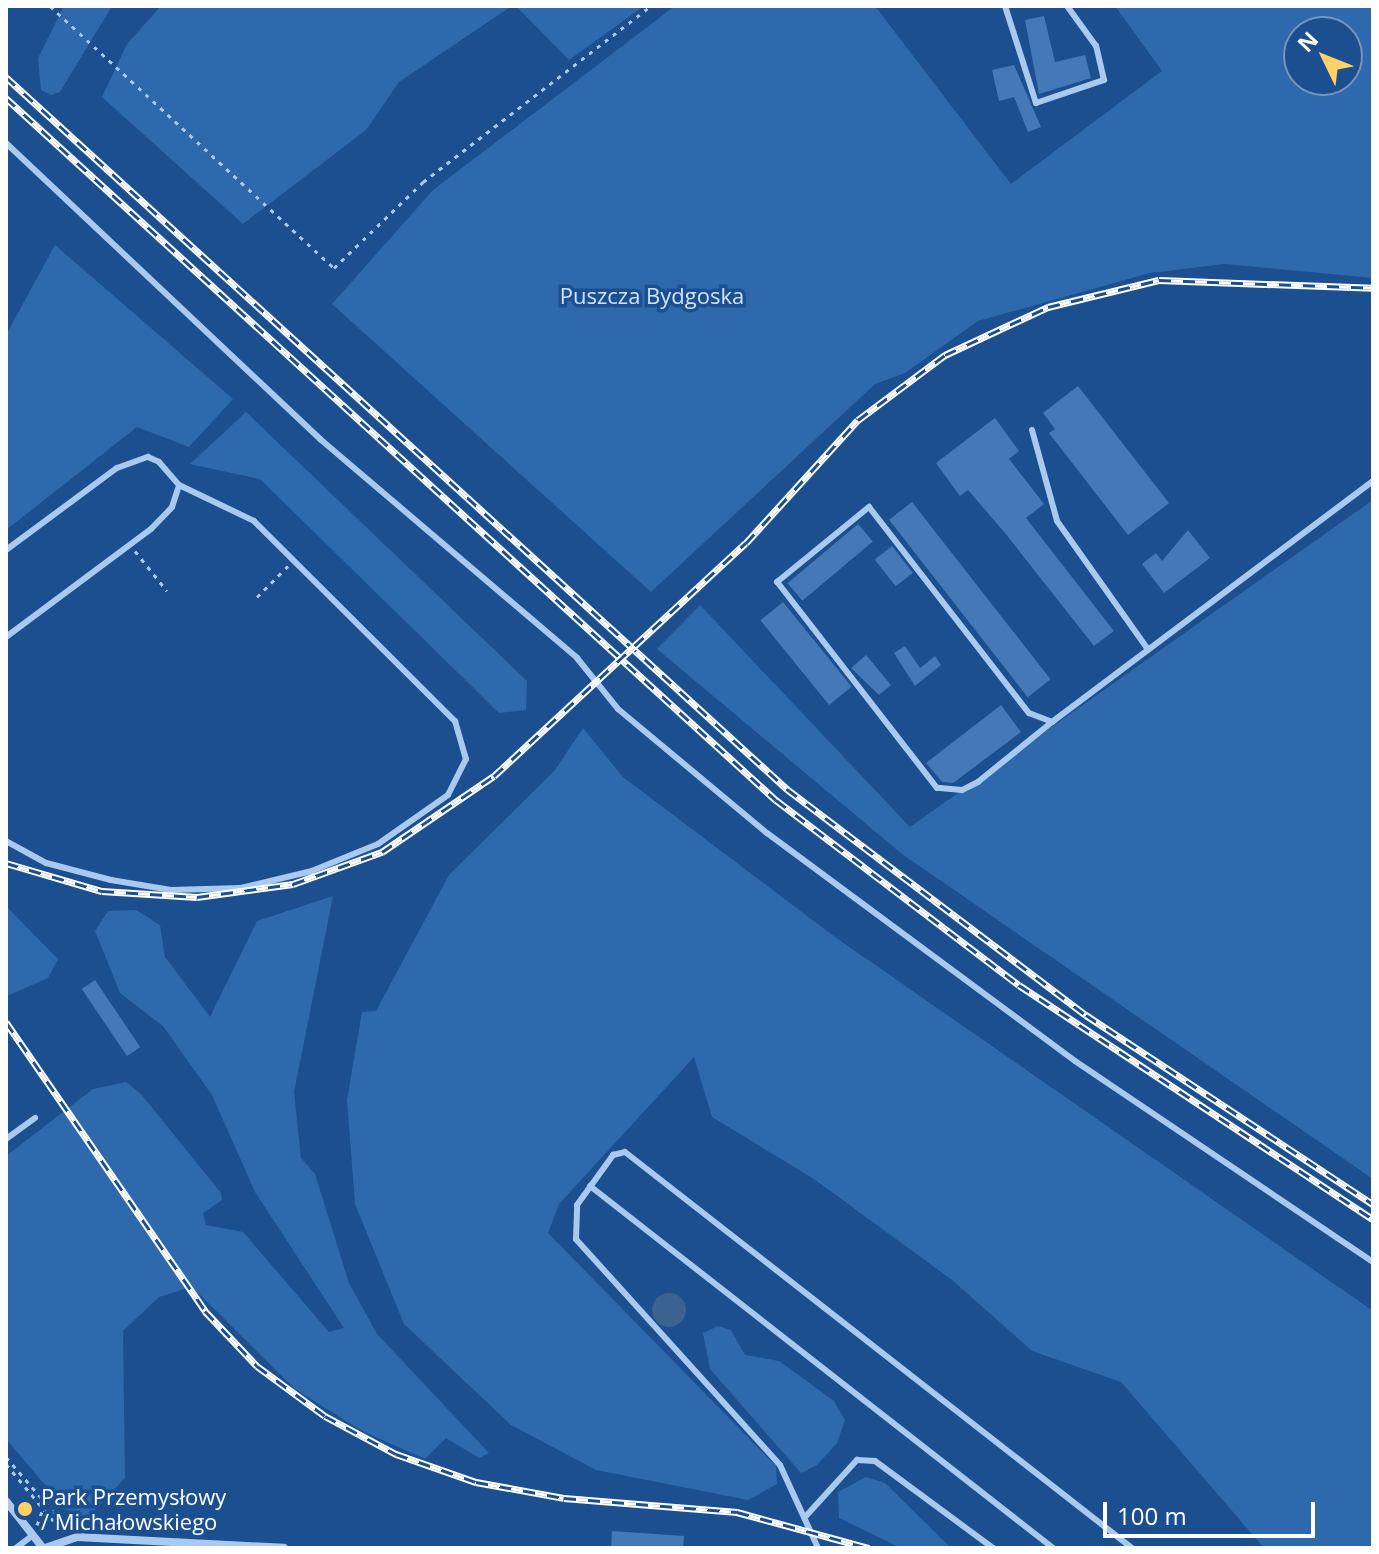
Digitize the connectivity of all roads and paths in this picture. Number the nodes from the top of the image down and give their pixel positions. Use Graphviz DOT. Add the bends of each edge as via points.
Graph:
graph roads {
  1 [pos="50,6"];
  2 [pos="651,6"];
  3 [pos="1005,6"];
  4 [pos="1067,6"];
  5 [pos="6,143"];
  6 [pos="1032,430"];
  7 [pos="1373,481"];
  8 [pos="179,485"];
  9 [pos="130,544"];
  10 [pos="6,550"];
  11 [pos="294,560"];
  12 [pos="167,591"];
  13 [pos="257,597"];
  14 [pos="6,637"];
  15 [pos="1147,648"];
  16 [pos="1052,722"];
  17 [pos="6,841"];
  18 [pos="35,1118"];
  19 [pos="6,1139"];
  20 [pos="590,1186"];
  21 [pos="1373,1262"];
  22 [pos="6,1457"];
  23 [pos="6,1464"];
  24 [pos="6,1501"];
  25 [pos="806,1516"];
  26 [pos="32,1536"];
  27 [pos="72,1538"];
  28 [pos="16,1548"];
  29 [pos="44,1548"];
  30 [pos="284,1548"];
  31 [pos="818,1548"];
  32 [pos="993,1548"];
  33 [pos="1053,1548"];
  34 [pos="1132,1548"];
  1 -- 2 [label="path" via="334,268 423,182"];
  3 -- 4 [label="lane" via="1036,103 1104,80 1096,46"];
  5 -- 21 [label="lane" via="320,439 577,658 618,709 767,833 1075,1061"];
  6 -- 15 [label="lane" via="1057,521"];
  7 -- 15 [label="lane"];
  8 -- 9 [label="lane" via="172,507"];
  8 -- 10 [label="lane" via="159,462 135,459"];
  8 -- 11 [label="lane" via="239,510"];
  9 -- 12 [label="path"];
  9 -- 14 [label="lane"];
  11 -- 13 [label="path"];
  11 -- 17 [label="lane" via="455,721 466,759 448,795 378,844 312,871 241,888 171,890 111,880 46,863"];
  15 -- 16 [label="lane"];
  16 -- 16 [label="lane" via="1029,713 869,507 777,582 937,788 962,790 978,782"];
  18 -- 19 [label="lane"];
  20 -- 25 [label="lane" via="574,1213 576,1239 780,1465"];
  20 -- 33 [label="lane"];
  20 -- 34 [label="lane" via="613,1155 625,1152"];
  22 -- 27 [label="path"];
  23 -- 27 [label="path"];
  24 -- 26 [label="street"];
  25 -- 31 [label="lane"];
  25 -- 32 [label="lane" via="857,1460 875,1461"];
  26 -- 28 [label="lane"];
  26 -- 29 [label="street"];
  27 -- 29 [label="street"];
  27 -- 30 [label="street"];
}
